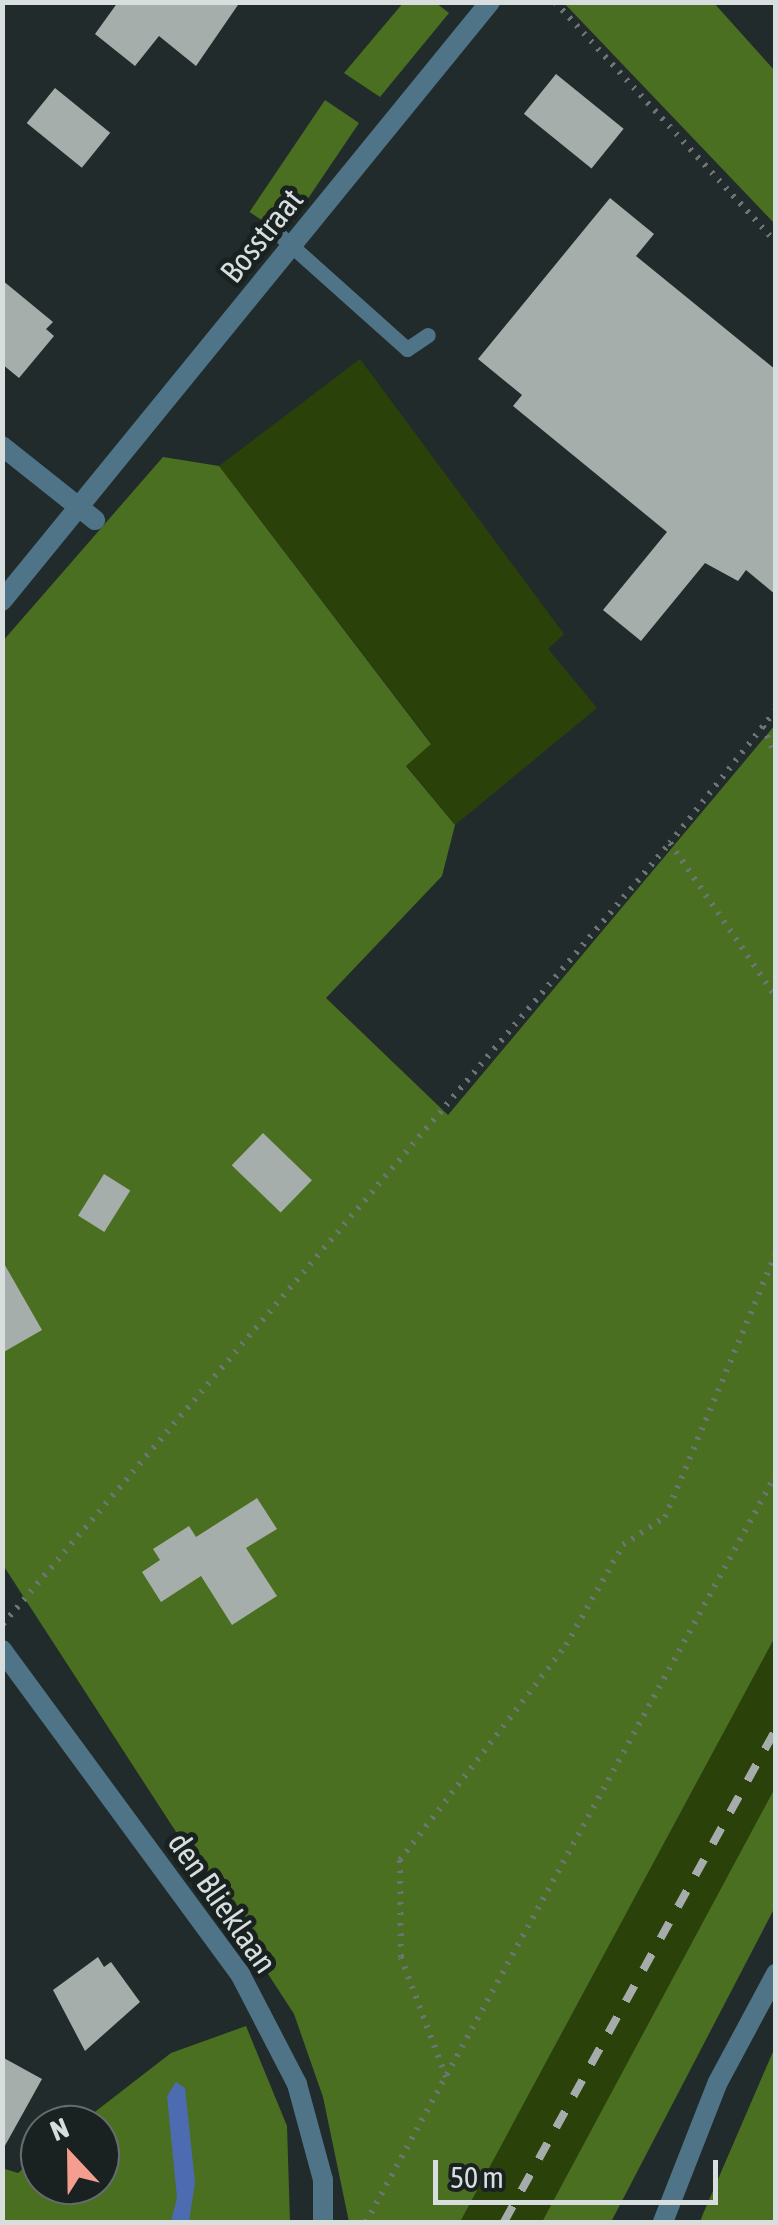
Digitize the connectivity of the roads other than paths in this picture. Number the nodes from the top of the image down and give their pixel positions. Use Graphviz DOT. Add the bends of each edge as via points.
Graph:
graph roads {
  1 [pos="490,2"];
  2 [pos="275,232"];
  3 [pos="292,246"];
  4 [pos="428,336"];
  5 [pos="2,446"];
  6 [pos="87,514"];
  7 [pos="2,602"];
  8 [pos="2,1650"];
  9 [pos="776,1974"];
  10 [pos="323,2222"];
  11 [pos="663,2222"];
  1 -- 3 [label="street, Bosstraat"];
  2 -- 3 [label="lane"];
  3 -- 4 [label="lane" via="407,349"];
  3 -- 6 [label="street, Bosstraat"];
  5 -- 6 [label="street"];
  6 -- 7 [label="street, Bosstraat"];
  8 -- 10 [label="street, den Blieklaan" via="240,1974 297,2084 323,2180"];
  9 -- 11 [label="street" via="718,2082"];
}
